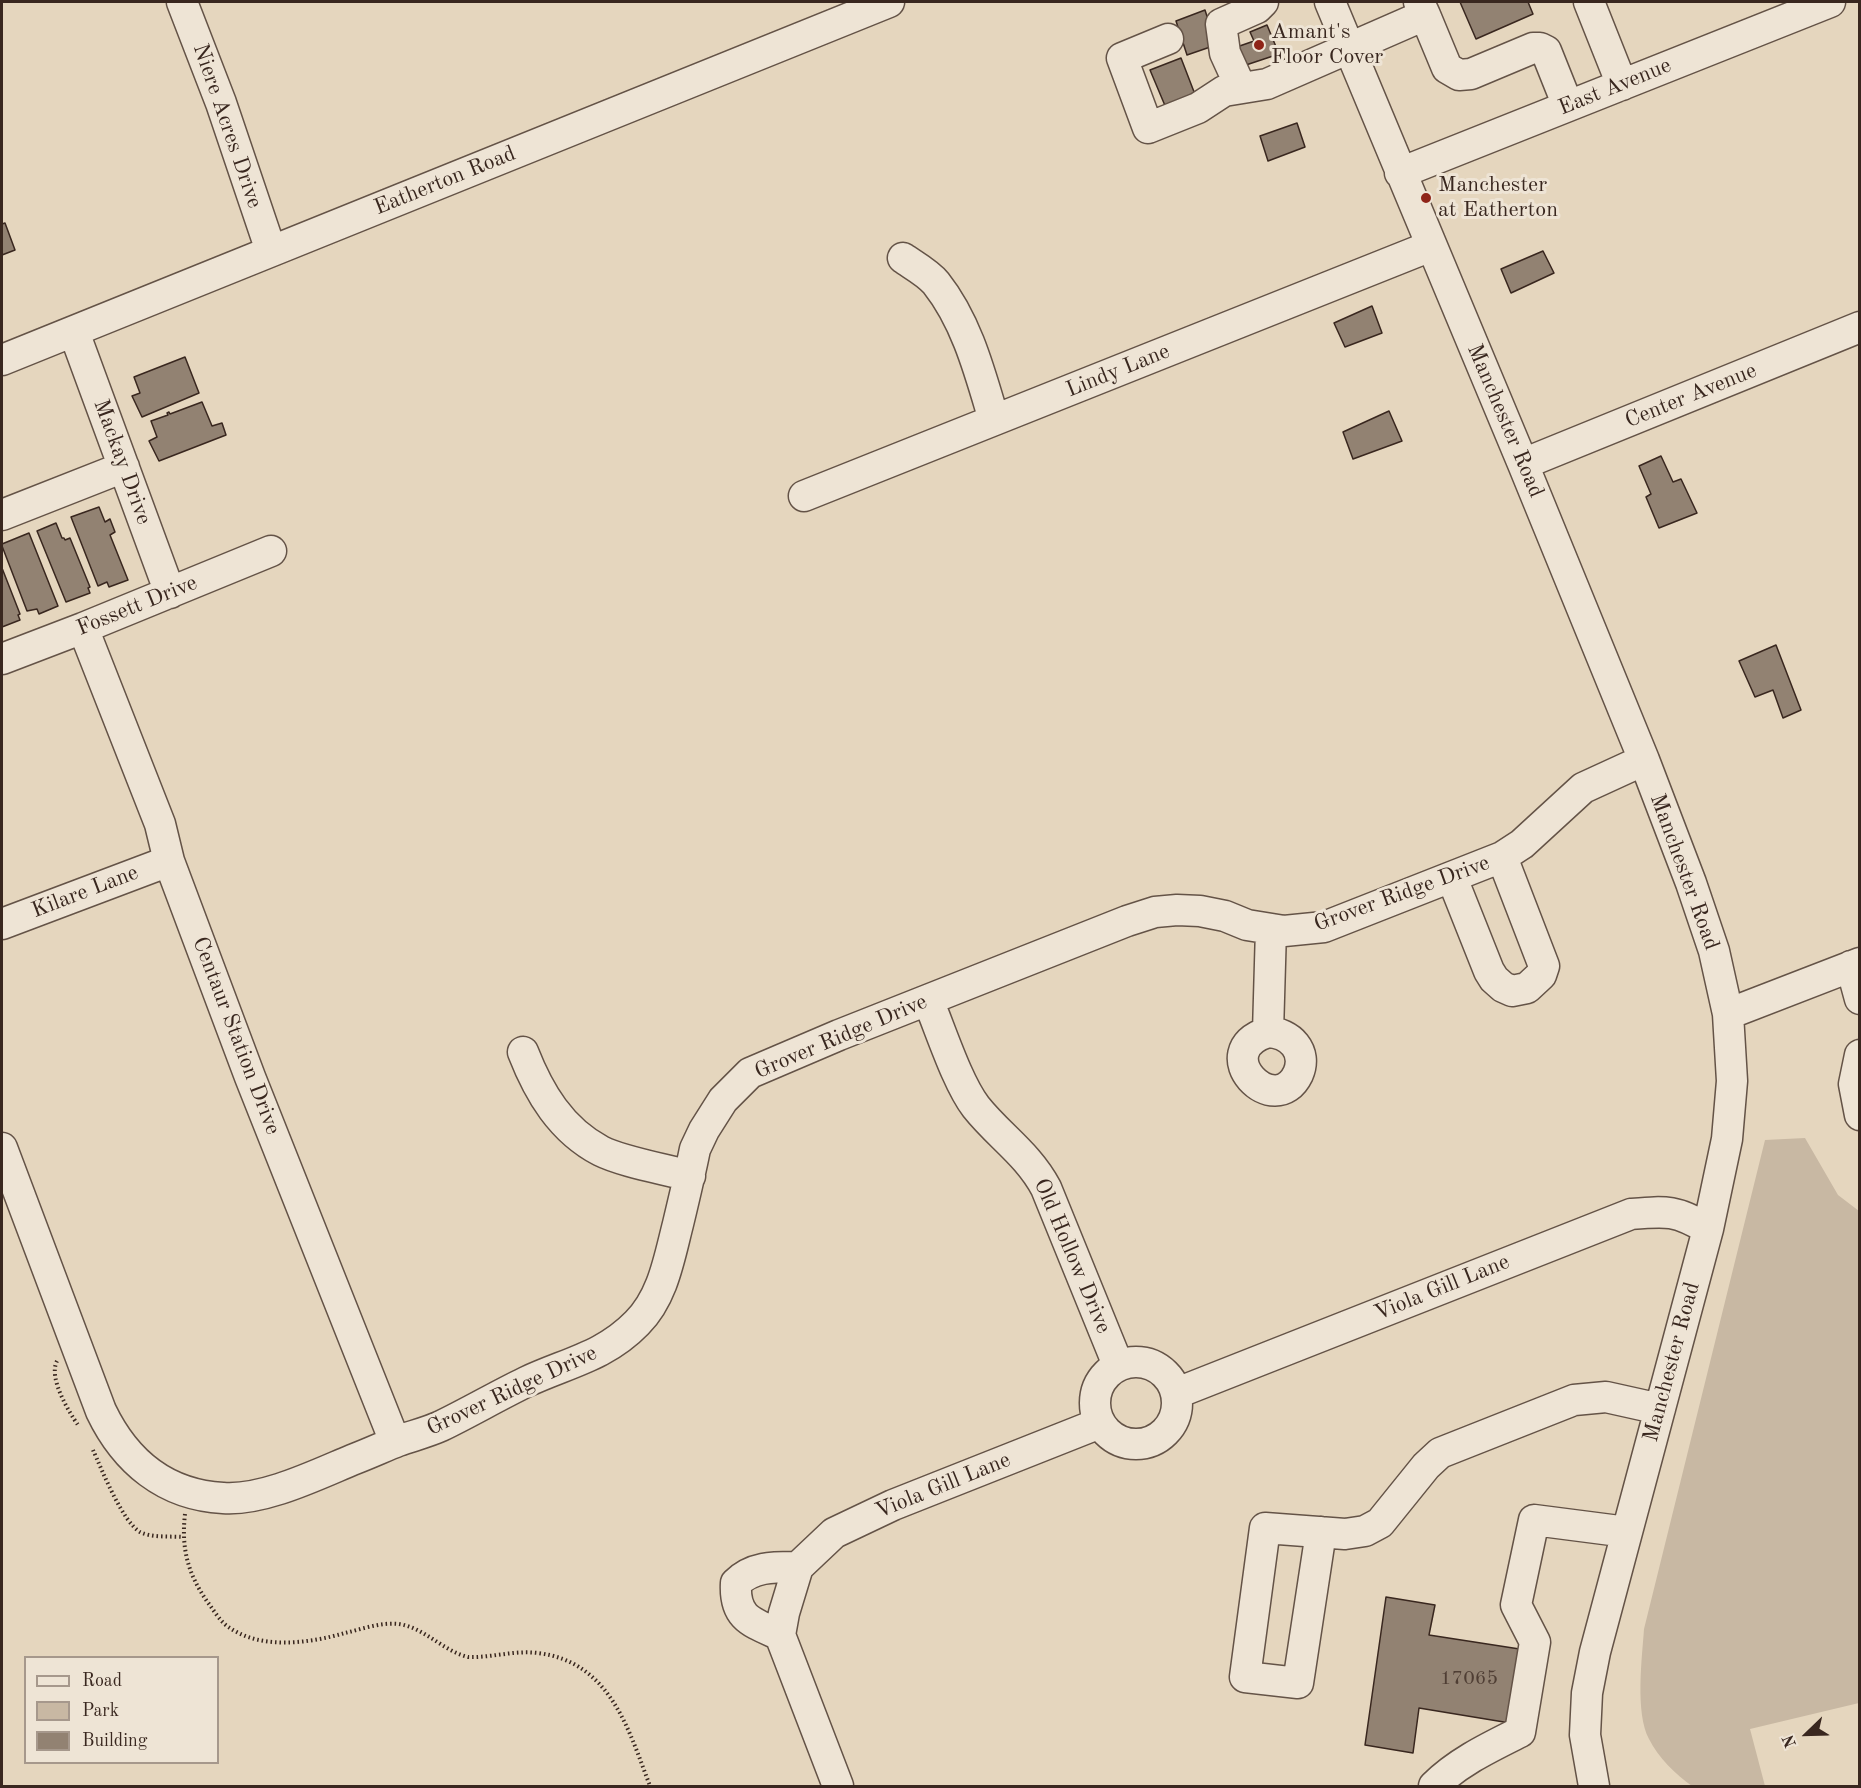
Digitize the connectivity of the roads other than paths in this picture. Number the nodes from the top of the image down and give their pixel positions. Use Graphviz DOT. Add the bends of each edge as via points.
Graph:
graph roads {
  1 [pos="182,2"];
  2 [pos="889,2"];
  3 [pos="1263,2"];
  4 [pos="1330,2"];
  5 [pos="1589,2"];
  6 [pos="1830,2"];
  7 [pos="1422,8"];
  8 [pos="1168,39"];
  9 [pos="1349,48"];
  10 [pos="1622,85"];
  11 [pos="1242,88"];
  12 [pos="1569,106"];
  13 [pos="1400,172"];
  14 [pos="1431,246"];
  15 [pos="271,252"];
  16 [pos="903,258"];
  17 [pos="1860,327"];
  18 [pos="74,332"];
  19 [pos="2,360"];
  20 [pos="994,420"];
  21 [pos="1523,464"];
  22 [pos="124,467"];
  23 [pos="804,496"];
  24 [pos="2,514"];
  25 [pos="271,551"];
  26 [pos="170,593"];
  27 [pos="83,628"];
  28 [pos="2,659"];
  29 [pos="1644,760"];
  30 [pos="1502,857"];
  31 [pos="169,861"];
  32 [pos="1452,878"];
  33 [pos="2,924"];
  34 [pos="1271,929"];
  35 [pos="1855,964"];
  36 [pos="1860,999"];
  37 [pos="928,1000"];
  38 [pos="1728,1014"];
  39 [pos="1268,1032"];
  40 [pos="523,1052"];
  41 [pos="1860,1054"];
  42 [pos="1860,1115"];
  43 [pos="2,1148"];
  44 [pos="690,1176"];
  45 [pos="1708,1229"];
  46 [pos="1118,1365"];
  47 [pos="1177,1393"];
  48 [pos="1660,1409"];
  49 [pos="1100,1423"];
  50 [pos="395,1442"];
  51 [pos="1321,1532"];
  52 [pos="1627,1532"];
  53 [pos="798,1567"];
  54 [pos="780,1635"];
  55 [pos="1593,1784"];
  56 [pos="838,1786"];
  57 [pos="1434,1786"];
  1 -- 15 [label="street, Niere Acres Drive"];
  2 -- 15 [label="street, Eatherton Road"];
  3 -- 11 [label="street" via="1221,24 1225,52"];
  4 -- 9 [label="street, Manchester Road"];
  5 -- 10 [label="street"];
  6 -- 10 [label="street, East Avenue"];
  7 -- 9 [label="street"];
  7 -- 12 [label="street" via="1448,68 1459,75 1471,75 1540,48 1546,51"];
  8 -- 11 [label="street" via="1122,58 1148,128 1198,108 1224,91"];
  9 -- 11 [label="street" via="1267,84"];
  9 -- 13 [label="street, Manchester Road"];
  10 -- 12 [label="street, East Avenue"];
  12 -- 13 [label="street, East Avenue"];
  13 -- 14 [label="street, Manchester Road"];
  14 -- 20 [label="street, Lindy Lane"];
  14 -- 21 [label="street, Manchester Road"];
  15 -- 18 [label="street, Eatherton Road"];
  16 -- 20 [label="street" via="935,281 960,322 976,358"];
  17 -- 21 [label="street, Center Avenue"];
  18 -- 19 [label="street, Eatherton Road"];
  18 -- 22 [label="street, Mackay Drive"];
  20 -- 23 [label="street, Lindy Lane"];
  21 -- 29 [label="street, Manchester Road"];
  22 -- 24 [label="street"];
  22 -- 26 [label="street, Mackay Drive"];
  25 -- 26 [label="street, Fossett Drive"];
  26 -- 27 [label="street, Fossett Drive"];
  27 -- 28 [label="street, Fossett Drive"];
  27 -- 31 [label="street, Centaur Station Drive" via="160,824"];
  29 -- 30 [label="street, Grover Ridge Drive" via="1583,788 1522,844"];
  29 -- 38 [label="street, Manchester Road" via="1714,951"];
  30 -- 32 [label="street, Grover Ridge Drive"];
  30 -- 32 [label="street" via="1544,966 1541,975 1527,988 1512,991 1494,979"];
  31 -- 33 [label="street, Kilare Lane"];
  31 -- 50 [label="street, Centaur Station Drive"];
  32 -- 34 [label="street, Grover Ridge Drive" via="1324,927"];
  34 -- 37 [label="street, Grover Ridge Drive" via="1200,911 1155,912"];
  34 -- 39 [label="street"];
  35 -- 36 [label="street"];
  35 -- 38 [label="street"];
  37 -- 44 [label="street, Grover Ridge Drive" via="750,1073 723,1100 704,1130 695,1149"];
  37 -- 46 [label="street, Old Hollow Drive" via="974,1104 1023,1154 1047,1188"];
  38 -- 45 [label="street, Manchester Road" via="1732,1081 1727,1139"];
  40 -- 44 [label="street" via="546,1101 584,1139 602,1151"];
  41 -- 42 [label="street" via="1854,1084"];
  43 -- 50 [label="street, Grover Ridge Drive" via="101,1411 123,1448 143,1469 199,1495 244,1497 284,1487"];
  44 -- 50 [label="street, Grover Ridge Drive" via="666,1274 655,1299 622,1337 596,1354 529,1380 439,1427"];
  45 -- 47 [label="street, Viola Gill Lane" via="1689,1217 1665,1211 1631,1214"];
  45 -- 48 [label="street, Manchester Road"];
  46 -- 47 [label="street" via="1142,1361 1154,1365 1164,1372"];
  46 -- 49 [label="street" via="1107,1373 1097,1390 1095,1410"];
  47 -- 49 [label="street" via="1174,1419 1162,1434 1145,1443 1119,1440"];
  48 -- 51 [label="street" via="1606,1397 1574,1400 1440,1453 1380,1523 1365,1531"];
  48 -- 52 [label="street, Manchester Road"];
  49 -- 53 [label="street, Viola Gill Lane" via="893,1505 834,1533"];
  51 -- 51 [label="street" via="1265,1528 1245,1677 1298,1683"];
  52 -- 55 [label="street, Manchester Road" via="1587,1693 1585,1735"];
  52 -- 57 [label="street" via="1534,1520 1516,1605 1535,1642 1520,1732 1469,1759"];
  53 -- 54 [label="street, Viola Gill Lane"];
  53 -- 54 [label="street" via="762,1568 736,1582 739,1610 752,1622"];
  54 -- 56 [label="street"];
}
